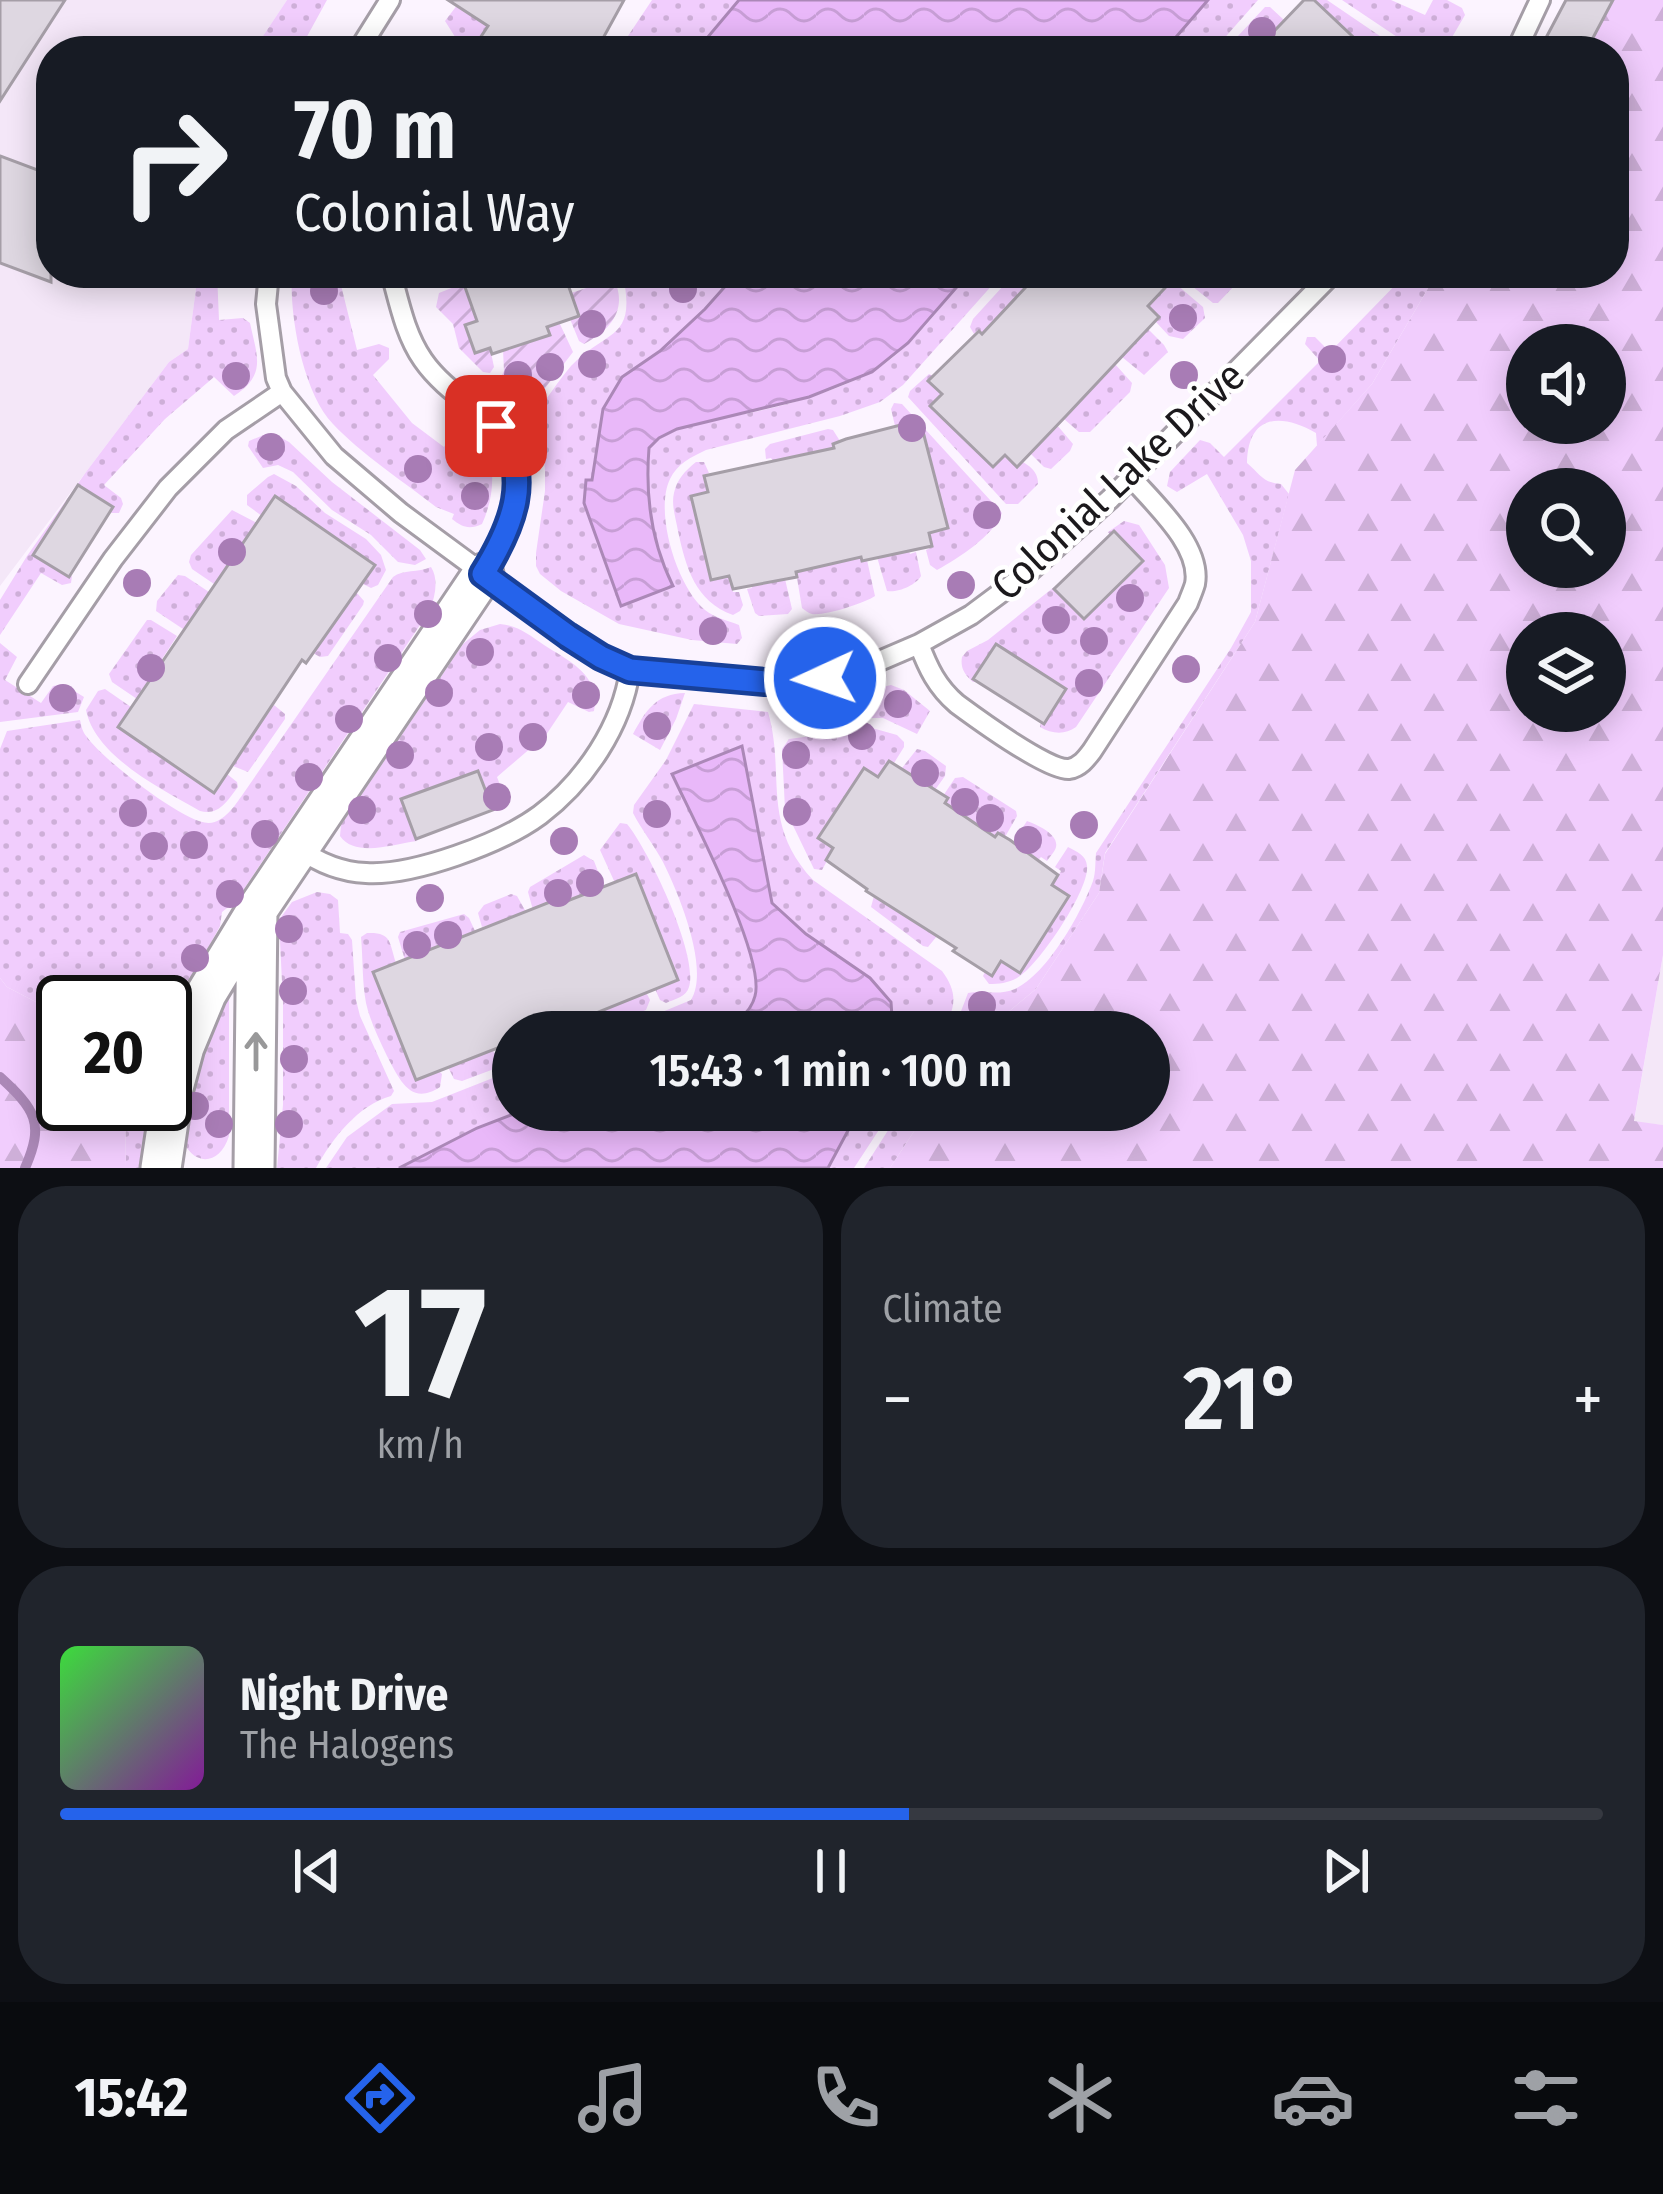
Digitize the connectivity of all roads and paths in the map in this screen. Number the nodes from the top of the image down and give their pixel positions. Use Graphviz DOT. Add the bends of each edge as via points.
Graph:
graph roads {
  1 [pos="390,0"];
  2 [pos="1540,0"];
  3 [pos="367,36"];
  4 [pos="1523,36"];
  5 [pos="268,288"];
  6 [pos="395,288"];
  7 [pos="1318,288"];
  8 [pos="283,392"];
  9 [pos="1131,477"];
  10 [pos="483,574"];
  11 [pos="920,644"];
  12 [pos="630,670"];
  13 [pos="28,684"];
  14 [pos="298,848"];
  15 [pos="256,910"];
  16 [pos="161,1168"];
  17 [pos="254,1168"];
  1 -- 3 [label="lane"];
  2 -- 4 [label="lane"];
  5 -- 8 [label="lane, Colonial Lake Drive"];
  6 -- 10 [label="lane" via="423,360 496,426 513,458 513,513"];
  7 -- 9 [label="lane, Colonial Lake Drive"];
  8 -- 10 [label="lane, Colonial Lake Drive" via="334,456"];
  8 -- 13 [label="lane" via="226,430 168,488"];
  9 -- 11 [label="lane, Colonial Lake Drive" via="1030,571"];
  9 -- 11 [label="lane" via="1176,529 1194,559 1195,583 1084,761 1069,769 1048,764 956,704 931,674"];
  10 -- 12 [label="lane, Colonial Lake Drive"];
  10 -- 14 [label="street"];
  11 -- 12 [label="lane, Colonial Lake Drive" via="849,674 796,681"];
  12 -- 14 [label="lane" via="621,713 602,744 570,788 524,824 462,854 381,873 321,864"];
  14 -- 15 [label="street"];
  15 -- 16 [label="street" via="184,1047"];
  17 -- 15 [label="street, one-way"];
}
